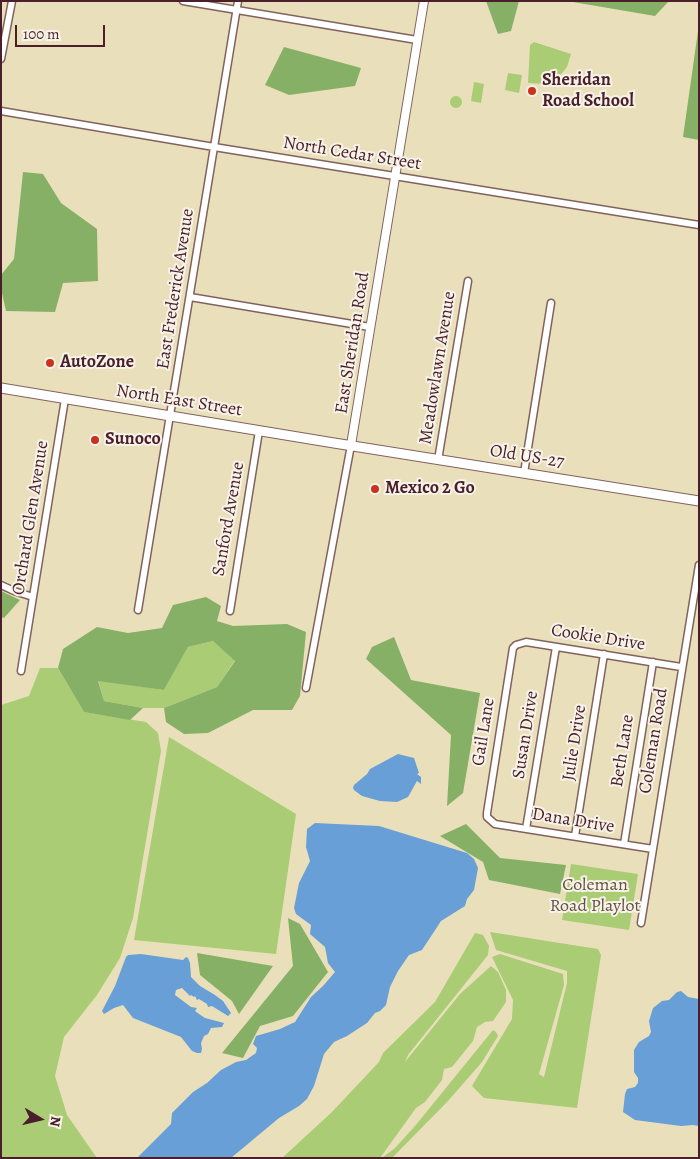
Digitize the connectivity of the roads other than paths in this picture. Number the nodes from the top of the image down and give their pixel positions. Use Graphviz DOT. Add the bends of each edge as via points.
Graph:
graph roads {
  1 [pos="12,1"];
  2 [pos="183,1"];
  3 [pos="238,1"];
  4 [pos="424,1"];
  5 [pos="236,10"];
  6 [pos="418,40"];
  7 [pos="1,59"];
  8 [pos="1,112"];
  9 [pos="214,148"];
  10 [pos="395,176"];
  11 [pos="699,225"];
  12 [pos="468,281"];
  13 [pos="190,297"];
  14 [pos="552,303"];
  15 [pos="370,326"];
  16 [pos="1,388"];
  17 [pos="65,399"];
  18 [pos="170,416"];
  19 [pos="259,431"];
  20 [pos="351,445"];
  21 [pos="438,460"];
  22 [pos="524,473"];
  23 [pos="699,501"];
  24 [pos="699,564"];
  25 [pos="1,585"];
  26 [pos="33,597"];
  27 [pos="138,610"];
  28 [pos="230,611"];
  29 [pos="556,647"];
  30 [pos="513,648"];
  31 [pos="604,654"];
  32 [pos="653,662"];
  33 [pos="681,667"];
  34 [pos="20,671"];
  35 [pos="306,688"];
  36 [pos="489,820"];
  37 [pos="526,829"];
  38 [pos="575,836"];
  39 [pos="624,844"];
  40 [pos="653,849"];
  41 [pos="641,923"];
  1 -- 7 [label="street"];
  2 -- 5 [label="street"];
  3 -- 5 [label="street, East Frederick Avenue"];
  4 -- 6 [label="street, East Sheridan Road"];
  5 -- 6 [label="street"];
  5 -- 9 [label="street, East Frederick Avenue"];
  6 -- 10 [label="street, East Sheridan Road"];
  8 -- 9 [label="street, North Cedar Street"];
  9 -- 10 [label="street, North Cedar Street"];
  9 -- 13 [label="street, East Frederick Avenue"];
  10 -- 11 [label="street, North Cedar Street"];
  10 -- 15 [label="street, East Sheridan Road"];
  12 -- 21 [label="street, Meadowlawn Avenue"];
  13 -- 15 [label="street"];
  13 -- 18 [label="street, East Frederick Avenue"];
  14 -- 22 [label="street"];
  15 -- 20 [label="street, East Sheridan Road"];
  16 -- 17 [label="main road, North East Street"];
  17 -- 18 [label="main road, North East Street"];
  17 -- 26 [label="street, Orchard Glen Avenue"];
  18 -- 19 [label="main road, North East Street"];
  18 -- 27 [label="street, East Frederick Avenue"];
  19 -- 20 [label="main road, North East Street"];
  19 -- 28 [label="street, Sanford Avenue"];
  20 -- 21 [label="main road, Old US-27"];
  20 -- 35 [label="street, East Sheridan Road"];
  21 -- 22 [label="main road, Old US-27"];
  22 -- 23 [label="main road, Old US-27"];
  24 -- 33 [label="street, Coleman Road"];
  25 -- 26 [label="street"];
  26 -- 34 [label="street, Orchard Glen Avenue"];
  29 -- 30 [label="street, Cookie Drive" via="521,642"];
  29 -- 31 [label="street, Cookie Drive"];
  29 -- 37 [label="street, Susan Drive"];
  30 -- 36 [label="street, Gail Lane" via="487,813"];
  31 -- 32 [label="street, Cookie Drive"];
  31 -- 38 [label="street, Julie Drive"];
  32 -- 33 [label="street, Cookie Drive"];
  32 -- 39 [label="street, Beth Lane"];
  33 -- 40 [label="street, Coleman Road"];
  36 -- 37 [label="street, Dana Drive"];
  37 -- 38 [label="street, Dana Drive"];
  38 -- 39 [label="street, Dana Drive"];
  39 -- 40 [label="street, Dana Drive"];
  40 -- 41 [label="street, Coleman Road"];
}
